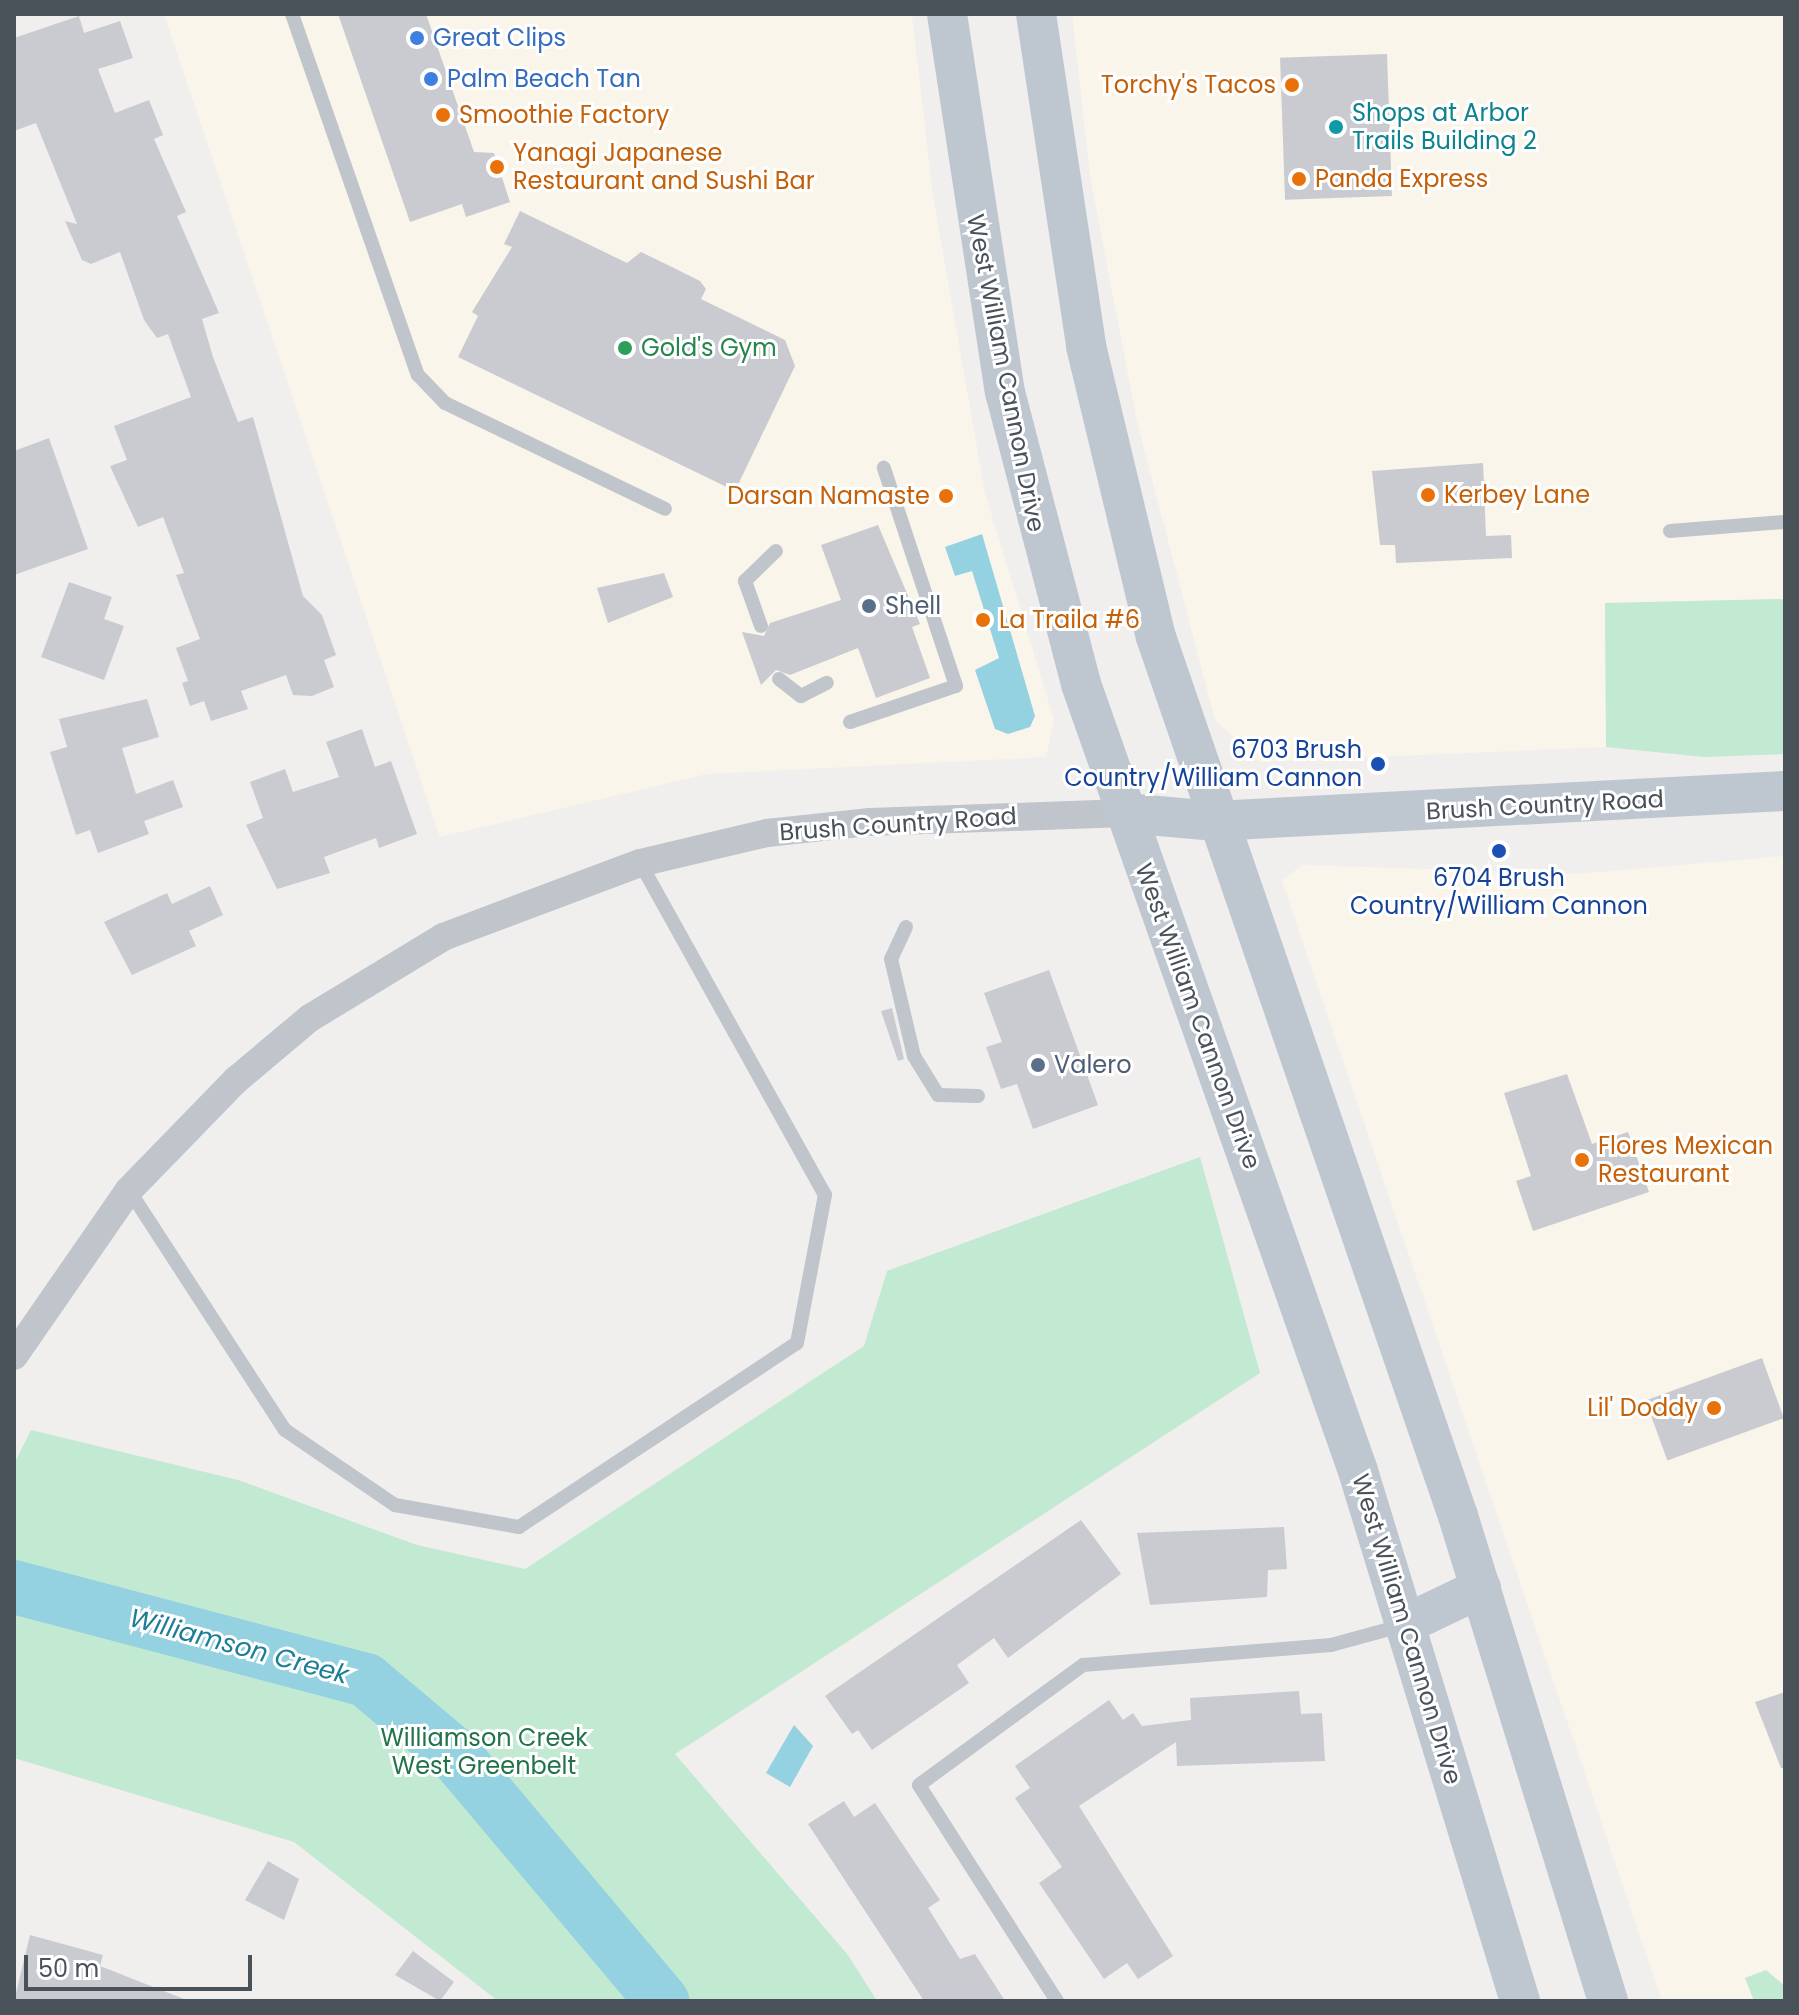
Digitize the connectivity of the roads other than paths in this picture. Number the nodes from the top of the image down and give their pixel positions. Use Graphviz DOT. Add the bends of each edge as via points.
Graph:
graph roads {
  1 [pos="292,14"];
  2 [pos="947,14"];
  3 [pos="1036,14"];
  4 [pos="884,468"];
  5 [pos="665,509"];
  6 [pos="1785,522"];
  7 [pos="1670,531"];
  8 [pos="776,551"];
  9 [pos="761,626"];
  10 [pos="779,679"];
  11 [pos="827,683"];
  12 [pos="850,722"];
  13 [pos="1785,791"];
  14 [pos="1125,813"];
  15 [pos="1214,821"];
  16 [pos="640,863"];
  17 [pos="906,927"];
  18 [pos="978,1096"];
  19 [pos="129,1190"];
  20 [pos="17,1342"];
  21 [pos="1481,1588"];
  22 [pos="1408,1623"];
  23 [pos="1057,2001"];
  24 [pos="1520,2001"];
  25 [pos="1608,2001"];
  1 -- 5 [label="lane" via="418,375 445,403"];
  2 -- 14 [label="main road, West William Cannon Drive" via="1011,419 1076,670"];
  3 -- 15 [label="main road" via="1102,433"];
  4 -- 12 [label="lane" via="956,686"];
  6 -- 7 [label="lane"];
  8 -- 9 [label="lane" via="745,581"];
  10 -- 11 [label="lane" via="801,696"];
  13 -- 15 [label="main road, Brush Country Road"];
  14 -- 15 [label="main road, Brush Country Road"];
  14 -- 16 [label="street, Brush Country Road" via="850,823 767,833"];
  14 -- 22 [label="main road, West William Cannon Drive"];
  15 -- 21 [label="main road"];
  16 -- 19 [label="street, Brush Country Road" via="522,903 389,967 310,1018 236,1080"];
  16 -- 19 [label="lane" via="825,1195 797,1343 519,1527 395,1505 285,1430"];
  17 -- 18 [label="lane" via="891,959 914,1056 938,1095"];
  19 -- 20 [label="street, Brush Country Road"];
  21 -- 22 [label="main road"];
  21 -- 25 [label="main road"];
  22 -- 23 [label="lane" via="1331,1645 1083,1665 919,1785"];
  22 -- 24 [label="main road, West William Cannon Drive"];
}
